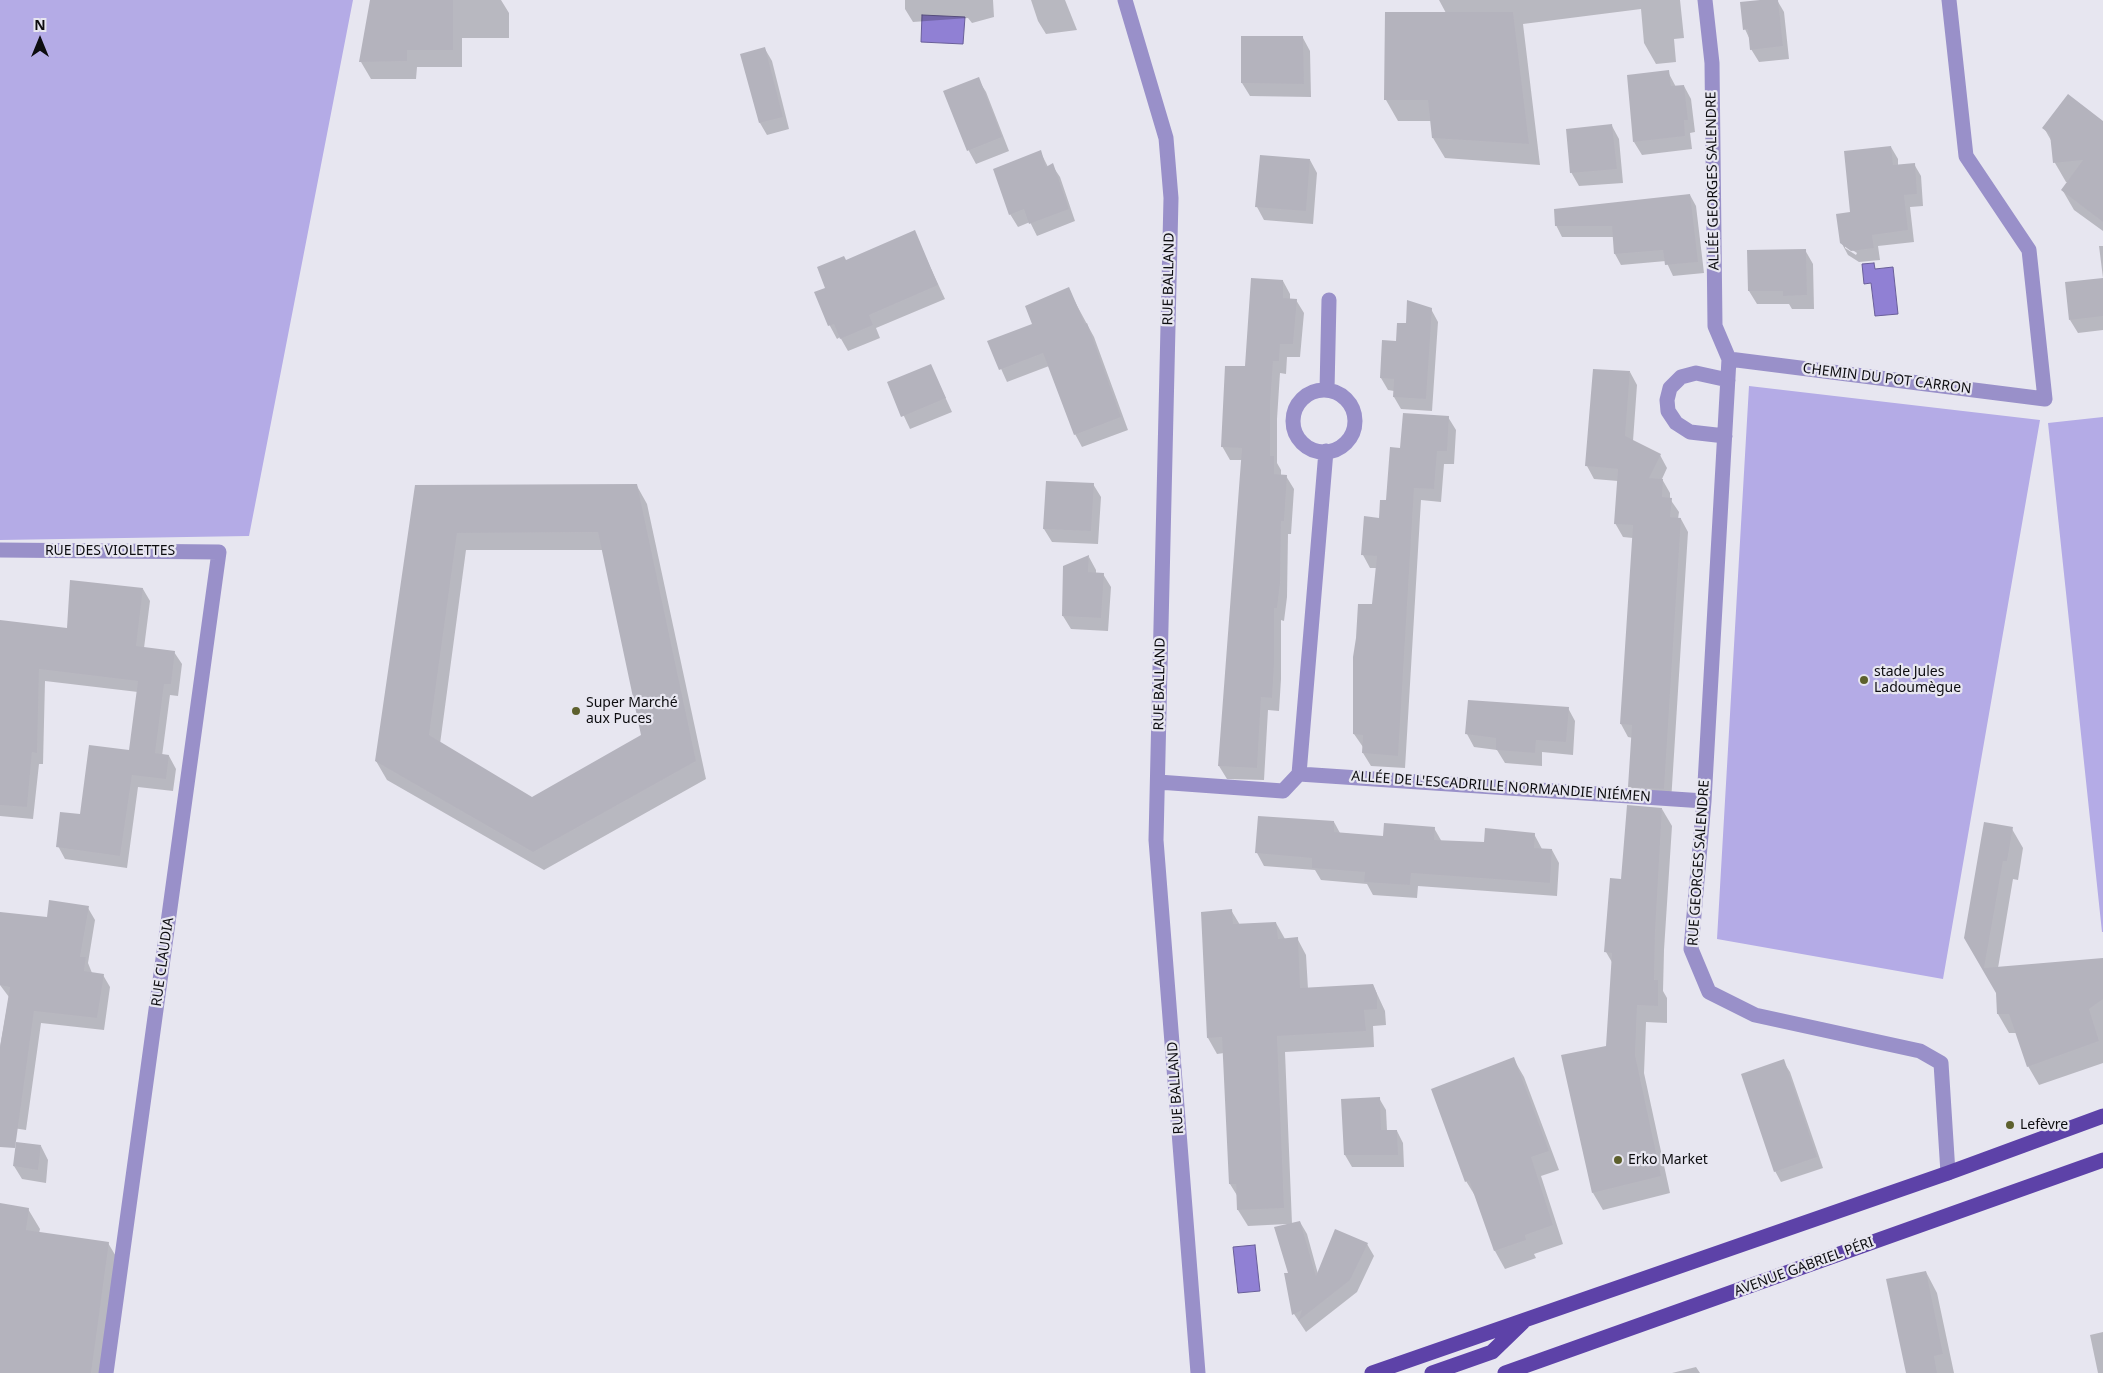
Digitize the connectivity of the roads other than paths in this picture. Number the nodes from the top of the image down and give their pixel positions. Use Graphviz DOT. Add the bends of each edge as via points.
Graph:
graph roads {
  1 [pos="1125,0"];
  2 [pos="1705,0"];
  3 [pos="1949,0"];
  4 [pos="1329,300"];
  5 [pos="1729,360"];
  6 [pos="1728,380"];
  7 [pos="1327,390"];
  8 [pos="1725,436"];
  9 [pos="1326,452"];
  10 [pos="0,550"];
  11 [pos="219,552"];
  12 [pos="1299,774"];
  13 [pos="1158,782"];
  14 [pos="1704,801"];
  15 [pos="2103,1116"];
  16 [pos="2103,1160"];
  17 [pos="1948,1173"];
  18 [pos="1526,1319"];
  19 [pos="106,1373"];
  20 [pos="1198,1373"];
  21 [pos="1372,1373"];
  22 [pos="1432,1373"];
  23 [pos="1505,1373"];
  1 -- 13 [label="street, RUE BALLAND" via="1166,138 1170,198"];
  2 -- 5 [label="street, ALLÉE GEORGES SALENDRE" via="1712,62 1715,326"];
  3 -- 5 [label="street, CHEMIN DU POT CARRON" via="1966,156 2029,250 2045,399"];
  4 -- 7 [label="street"];
  5 -- 6 [label="street, RUE GEORGES SALENDRE"];
  6 -- 8 [label="street, RUE GEORGES SALENDRE"];
  6 -- 8 [label="street" via="1696,373 1681,377 1670,388 1666,400 1668,411 1676,423 1690,432"];
  7 -- 9 [label="street" via="1342,395 1354,410 1355,419 1354,429 1344,445"];
  7 -- 9 [label="street" via="1305,396 1295,412 1294,422 1300,440"];
  8 -- 14 [label="street, RUE GEORGES SALENDRE"];
  9 -- 12 [label="street"];
  10 -- 11 [label="street, RUE DES VIOLETTES"];
  11 -- 19 [label="street, RUE CLAUDIA"];
  12 -- 13 [label="street" via="1283,790"];
  12 -- 14 [label="street, ALLÉE DE L'ESCADRILLE NORMANDIE NIÉMEN"];
  13 -- 20 [label="street, RUE BALLAND" via="1156,840"];
  14 -- 17 [label="street, RUE GEORGES SALENDRE" via="1691,949 1709,992 1755,1015 1920,1050 1941,1062"];
  15 -- 17 [label="main road"];
  16 -- 23 [label="main road, AVENUE GABRIEL PÉRI"];
  17 -- 18 [label="main road"];
  18 -- 21 [label="main road"];
  18 -- 22 [label="main road" via="1492,1352"];
}
